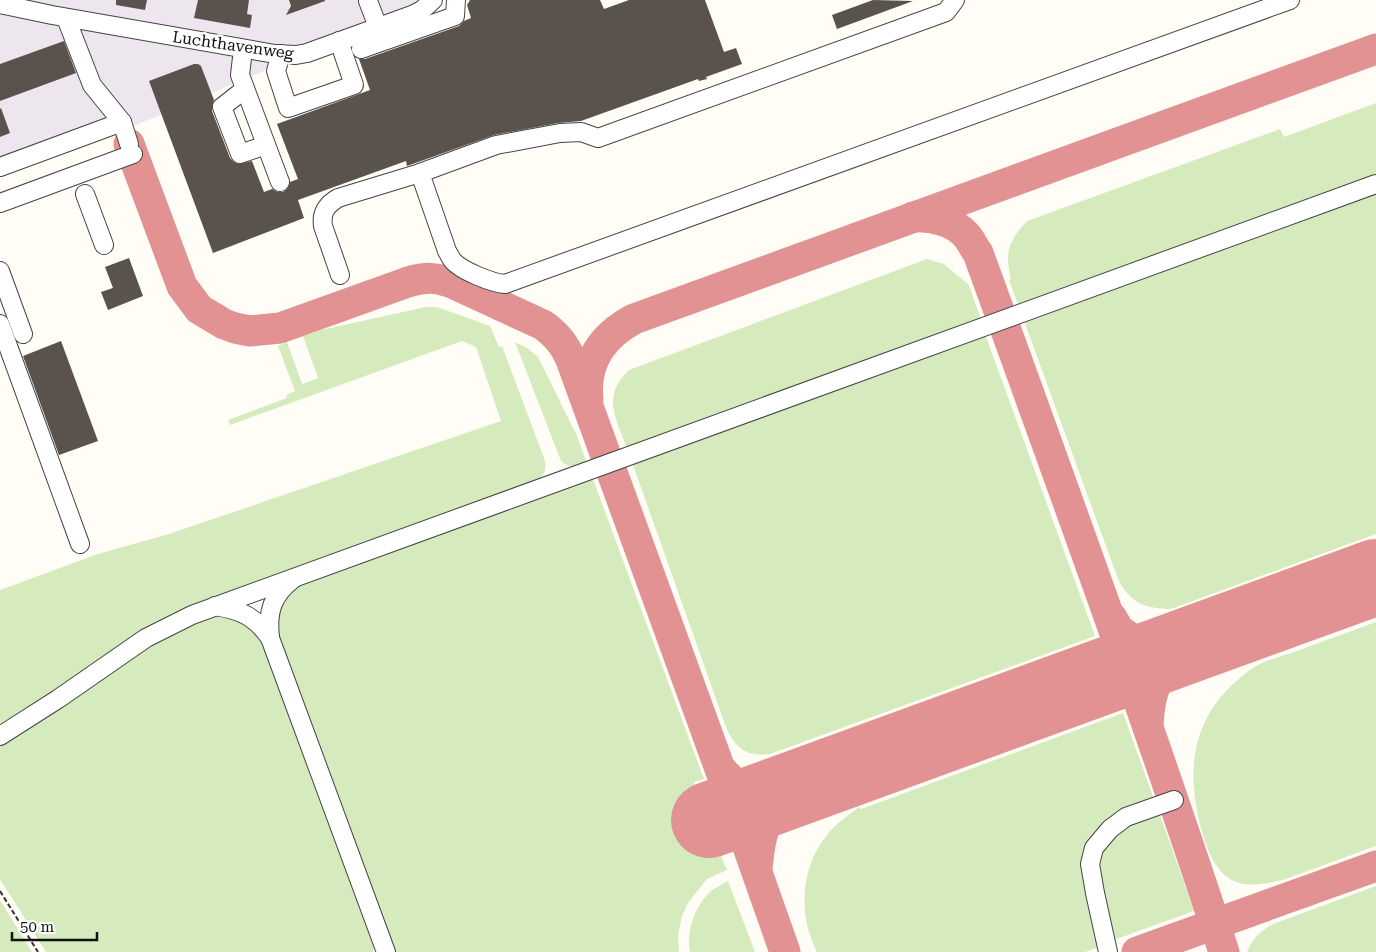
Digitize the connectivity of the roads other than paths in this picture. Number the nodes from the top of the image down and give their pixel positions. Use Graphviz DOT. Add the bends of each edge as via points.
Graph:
graph roads {
  1 [pos="433,0"];
  2 [pos="456,0"];
  3 [pos="955,0"];
  4 [pos="1290,0"];
  5 [pos="368,1"];
  6 [pos="0,4"];
  7 [pos="0,16"];
  8 [pos="59,17"];
  9 [pos="378,27"];
  10 [pos="339,41"];
  11 [pos="243,49"];
  12 [pos="360,49"];
  13 [pos="282,54"];
  14 [pos="245,89"];
  15 [pos="122,122"];
  16 [pos="266,145"];
  17 [pos="0,167"];
  18 [pos="420,173"];
  19 [pos="280,182"];
  20 [pos="1376,184"];
  21 [pos="85,194"];
  22 [pos="0,204"];
  23 [pos="104,246"];
  24 [pos="0,271"];
  25 [pos="340,275"];
  26 [pos="0,324"];
  27 [pos="23,334"];
  28 [pos="80,544"];
  29 [pos="300,574"];
  30 [pos="214,606"];
  31 [pos="270,638"];
  32 [pos="0,736"];
  33 [pos="1174,800"];
  34 [pos="386,952"];
  35 [pos="1108,952"];
  1 -- 9 [label="street, Luchthavenweg" via="420,11"];
  2 -- 12 [label="street" via="455,16"];
  3 -- 18 [label="street" via="946,12 598,138 581,132 560,133 496,145"];
  4 -- 18 [label="street" via="505,284 496,283 453,262"];
  5 -- 9 [label="street"];
  6 -- 8 [label="street, Luchthavenweg"];
  7 -- 8 [label="street, Luchthavenweg"];
  8 -- 11 [label="street, Luchthavenweg"];
  8 -- 15 [label="street" via="92,85"];
  9 -- 10 [label="street, Luchthavenweg"];
  10 -- 13 [label="street, Luchthavenweg" via="303,54"];
  10 -- 13 [label="street" via="354,85 288,108 276,72"];
  11 -- 13 [label="street, Luchthavenweg"];
  11 -- 14 [label="street" via="240,75"];
  14 -- 16 [label="street"];
  14 -- 16 [label="street" via="222,106 240,154"];
  15 -- 17 [label="street"];
  15 -- 22 [label="street" via="131,149"];
  16 -- 19 [label="street"];
  18 -- 25 [label="street" via="330,203 323,213 323,226"];
  20 -- 29 [label="street"];
  21 -- 23 [label="street"];
  24 -- 27 [label="street"];
  26 -- 28 [label="street"];
  29 -- 30 [label="street"];
  29 -- 31 [label="street" via="284,586 273,603 268,621"];
  30 -- 31 [label="street" via="232,608 249,616"];
  30 -- 32 [label="street" via="146,638"];
  31 -- 34 [label="street"];
  33 -- 35 [label="street" via="1126,817 1110,829 1094,848 1090,864"];
}
